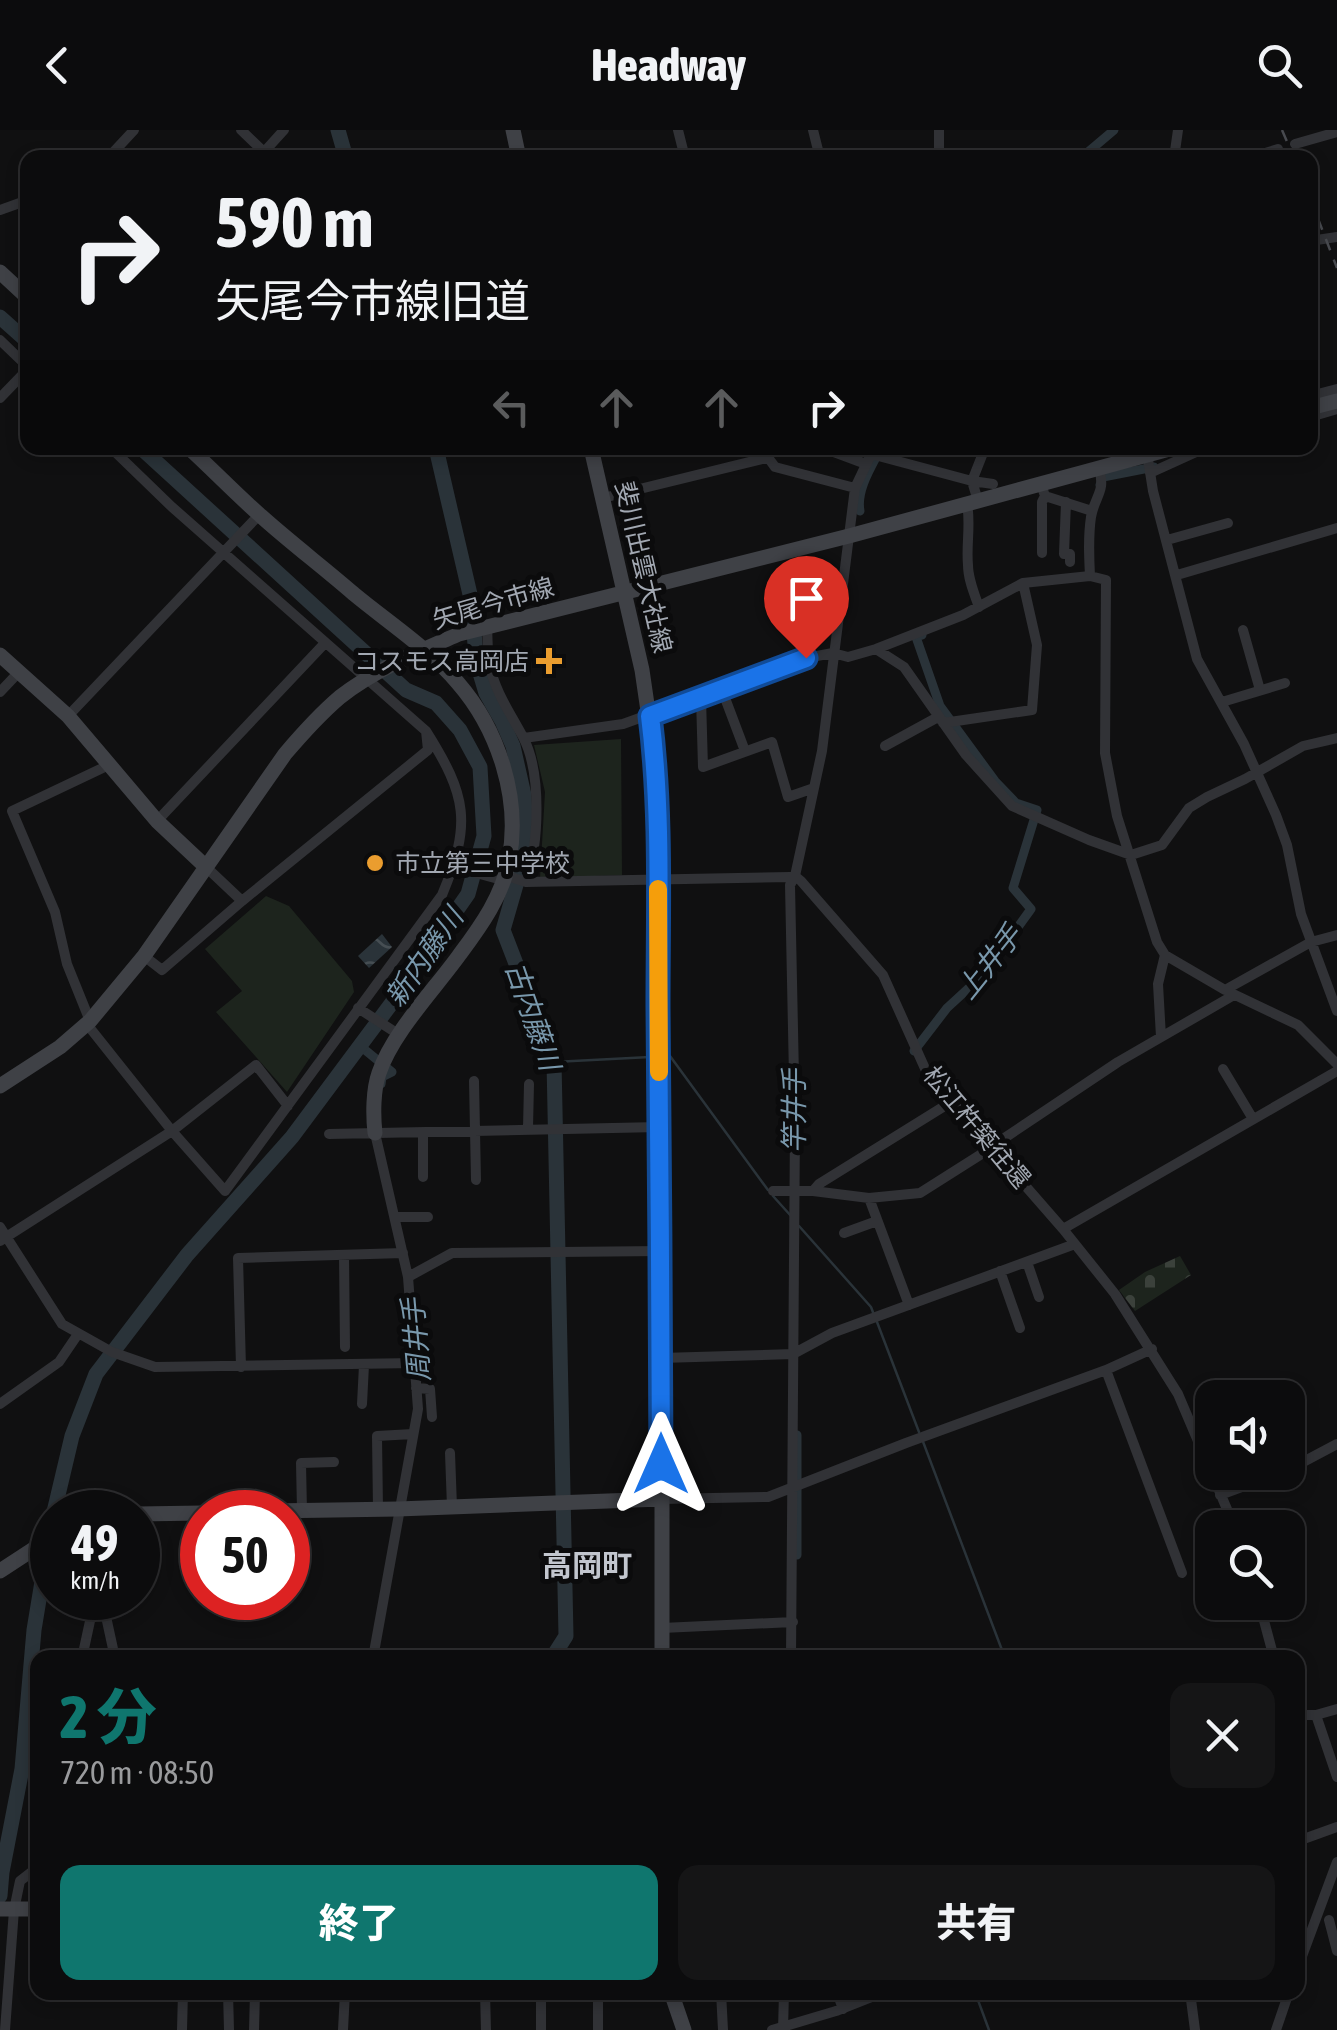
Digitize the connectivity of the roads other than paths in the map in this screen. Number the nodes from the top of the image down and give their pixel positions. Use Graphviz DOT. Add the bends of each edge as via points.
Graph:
graph roads {
  1 [pos="134,130"];
  2 [pos="241,130"];
  3 [pos="284,130"];
  4 [pos="1337,132"];
  5 [pos="1295,144"];
  6 [pos="1278,149"];
  7 [pos="115,150"];
  8 [pos="262,150"];
  9 [pos="266,150"];
  10 [pos="1275,150"];
  11 [pos="0,272"];
  12 [pos="20,291"];
  13 [pos="0,340"];
  14 [pos="20,360"];
  15 [pos="20,377"];
  16 [pos="0,398"];
  17 [pos="119,455"];
  18 [pos="196,455"];
  19 [pos="593,455"];
  20 [pos="757,455"];
  21 [pos="765,455"];
  22 [pos="870,455"];
  23 [pos="982,455"];
  24 [pos="1135,455"];
  25 [pos="1147,455"];
  26 [pos="1190,455"];
  27 [pos="1099,468"];
  28 [pos="1150,473"];
  29 [pos="972,481"];
  30 [pos="993,484"];
  31 [pos="855,488"];
  32 [pos="1043,490"];
  33 [pos="603,498"];
  34 [pos="1066,502"];
  35 [pos="973,503"];
  36 [pos="1092,511"];
  37 [pos="259,515"];
  38 [pos="1228,523"];
  39 [pos="1337,528"];
  40 [pos="849,536"];
  41 [pos="1166,540"];
  42 [pos="224,553"];
  43 [pos="1042,553"];
  44 [pos="1070,562"];
  45 [pos="1176,575"];
  46 [pos="1090,576"];
  47 [pos="1023,583"];
  48 [pos="624,593"];
  49 [pos="979,607"];
  50 [pos="487,628"];
  51 [pos="1243,630"];
  52 [pos="325,643"];
  53 [pos="876,649"];
  54 [pos="417,652"];
  55 [pos="833,654"];
  56 [pos="0,655"];
  57 [pos="18,673"];
  58 [pos="366,680"];
  59 [pos="1284,683"];
  60 [pos="722,690"];
  61 [pos="1260,690"];
  62 [pos="0,692"];
  63 [pos="702,698"];
  64 [pos="1222,702"];
  65 [pos="68,716"];
  66 [pos="650,716"];
  67 [pos="941,720"];
  68 [pos="426,731"];
  69 [pos="524,738"];
  70 [pos="1337,738"];
  71 [pos="885,746"];
  72 [pos="745,751"];
  73 [pos="110,764"];
  74 [pos="1256,772"];
  75 [pos="814,788"];
  76 [pos="157,820"];
  77 [pos="1131,855"];
  78 [pos="454,867"];
  79 [pos="206,868"];
  80 [pos="503,878"];
  81 [pos="794,878"];
  82 [pos="658,881"];
  83 [pos="526,882"];
  84 [pos="242,901"];
  85 [pos="1337,936"];
  86 [pos="1311,942"];
  87 [pos="1165,955"];
  88 [pos="144,956"];
  89 [pos="1229,992"];
  90 [pos="359,1009"];
  91 [pos="1337,1011"];
  92 [pos="88,1022"];
  93 [pos="396,1034"];
  94 [pos="1161,1037"];
  95 [pos="1337,1068"];
  96 [pos="1223,1069"];
  97 [pos="474,1082"];
  98 [pos="529,1084"];
  99 [pos="0,1086"];
  100 [pos="951,1102"];
  101 [pos="288,1106"];
  102 [pos="1253,1120"];
  103 [pos="528,1128"];
  104 [pos="659,1128"];
  105 [pos="172,1131"];
  106 [pos="474,1132"];
  107 [pos="374,1133"];
  108 [pos="423,1133"];
  109 [pos="329,1134"];
  110 [pos="991,1147"];
  111 [pos="423,1177"];
  112 [pos="476,1180"];
  113 [pos="773,1191"];
  114 [pos="813,1191"];
  115 [pos="794,1192"];
  116 [pos="869,1198"];
  117 [pos="395,1217"];
  118 [pos="428,1217"];
  119 [pos="877,1221"];
  120 [pos="1063,1229"];
  121 [pos="844,1233"];
  122 [pos="2,1235"];
  123 [pos="1075,1244"];
  124 [pos="662,1251"];
  125 [pos="403,1254"];
  126 [pos="344,1255"];
  127 [pos="1027,1262"];
  128 [pos="1000,1271"];
  129 [pos="408,1277"];
  130 [pos="1039,1297"];
  131 [pos="909,1304"];
  132 [pos="1020,1328"];
  133 [pos="78,1334"];
  134 [pos="345,1347"];
  135 [pos="1152,1349"];
  136 [pos="792,1354"];
  137 [pos="661,1358"];
  138 [pos="415,1363"];
  139 [pos="364,1365"];
  140 [pos="241,1367"];
  141 [pos="1106,1370"];
  142 [pos="416,1388"];
  143 [pos="0,1404"];
  144 [pos="362,1404"];
  145 [pos="432,1418"];
  146 [pos="413,1434"];
  147 [pos="1337,1444"];
  148 [pos="450,1453"];
  149 [pos="1305,1461"];
  150 [pos="334,1462"];
  151 [pos="794,1486"];
  152 [pos="302,1490"];
  153 [pos="1234,1490"];
  154 [pos="1220,1495"];
  155 [pos="660,1499"];
  156 [pos="452,1507"];
  157 [pos="398,1509"];
  158 [pos="378,1510"];
  159 [pos="1227,1510"];
  160 [pos="310,1511"];
  161 [pos="30,1551"];
  162 [pos="0,1571"];
  163 [pos="1182,1573"];
  164 [pos="92,1620"];
  165 [pos="104,1620"];
  166 [pos="1264,1620"];
  167 [pos="793,1622"];
  168 [pos="662,1628"];
  169 [pos="84,1650"];
  170 [pos="113,1650"];
  171 [pos="373,1650"];
  172 [pos="662,1650"];
  173 [pos="792,1650"];
  174 [pos="1272,1650"];
  175 [pos="1337,1709"];
  176 [pos="1305,1715"];
  177 [pos="1316,1715"];
  178 [pos="1337,1777"];
  179 [pos="1337,1827"];
  180 [pos="1305,1839"];
  181 [pos="1337,1862"];
  182 [pos="30,1873"];
  183 [pos="7,1910"];
  184 [pos="1333,1919"];
  185 [pos="1315,1924"];
  186 [pos="1305,1949"];
  187 [pos="1337,1951"];
  188 [pos="182,2000"];
  189 [pos="228,2000"];
  190 [pos="254,2000"];
  191 [pos="345,2000"];
  192 [pos="484,2000"];
  193 [pos="541,2000"];
  194 [pos="598,2000"];
  195 [pos="674,2000"];
  196 [pos="721,2000"];
  197 [pos="783,2000"];
  198 [pos="839,2000"];
  199 [pos="860,2000"];
  200 [pos="1191,2000"];
  201 [pos="1285,2000"];
  202 [pos="843,2009"];
  203 [pos="779,2029"];
  204 [pos="5,2030"];
  205 [pos="182,2030"];
  206 [pos="229,2030"];
  207 [pos="254,2030"];
  208 [pos="343,2030"];
  209 [pos="486,2030"];
  210 [pos="541,2030"];
  211 [pos="598,2030"];
  212 [pos="683,2030"];
  213 [pos="695,2030"];
  214 [pos="723,2030"];
  215 [pos="1195,2030"];
  216 [pos="1276,2030"];
  1 -- 7 [label="street"];
  2 -- 8 [label="street"];
  3 -- 9 [label="street"];
  4 -- 5 [label="street"];
  6 -- 10 [label="street"];
  11 -- 12 [label="main road"];
  13 -- 14 [label="street"];
  15 -- 16 [label="street"];
  17 -- 42 [label="street"];
  18 -- 37 [label="main road"];
  19 -- 33 [label="main road, 斐川出雲大社線"];
  20 -- 33 [label="street"];
  21 -- 31 [label="street" via="774,468"];
  22 -- 29 [label="street"];
  22 -- 31 [label="street"];
  23 -- 29 [label="street"];
  24 -- 27 [label="main road, 矢尾今市線"];
  25 -- 28 [label="street"];
  26 -- 28 [label="street"];
  27 -- 32 [label="main road, 矢尾今市線"];
  27 -- 36 [label="street" via="1103,483"];
  28 -- 41 [label="street"];
  29 -- 30 [label="street"];
  29 -- 35 [label="street"];
  31 -- 40 [label="street"];
  32 -- 34 [label="street"];
  32 -- 35 [label="main road, 矢尾今市線"];
  32 -- 43 [label="street"];
  33 -- 48 [label="main road, 斐川出雲大社線"];
  34 -- 36 [label="street"];
  34 -- 44 [label="street" via="1064,554"];
  35 -- 40 [label="main road, 矢尾今市線"];
  35 -- 49 [label="street" via="968,572"];
  36 -- 46 [label="street"];
  37 -- 42 [label="street"];
  37 -- 54 [label="main road"];
  38 -- 41 [label="street"];
  39 -- 45 [label="street"];
  40 -- 48 [label="main road, 矢尾今市線"];
  40 -- 55 [label="street"];
  41 -- 45 [label="street"];
  42 -- 52 [label="street"];
  42 -- 65 [label="street"];
  45 -- 64 [label="street" via="1196,659"];
  46 -- 47 [label="street"];
  46 -- 77 [label="street" via="1106,580 1104,753"];
  47 -- 49 [label="street"];
  47 -- 67 [label="street" via="1037,645 1032,710"];
  48 -- 50 [label="main road, 矢尾今市線"];
  48 -- 66 [label="main road, 斐川出雲大社線"];
  49 -- 53 [label="street"];
  50 -- 54 [label="main road, 矢尾今市線"];
  50 -- 69 [label="street" via="489,665"];
  51 -- 61 [label="street"];
  52 -- 58 [label="street"];
  52 -- 76 [label="street"];
  53 -- 55 [label="street"];
  53 -- 67 [label="street" via="904,667"];
  54 -- 58 [label="main road, 矢尾今市線"];
  54 -- 80 [label="main road" via="458,683 484,718 503,764 512,812"];
  55 -- 60 [label="street" via="795,661"];
  55 -- 75 [label="street"];
  56 -- 57 [label="main road"];
  57 -- 62 [label="street"];
  57 -- 65 [label="main road"];
  58 -- 68 [label="street"];
  58 -- 79 [label="main road, 矢尾今市線" via="285,754"];
  59 -- 61 [label="street"];
  60 -- 63 [label="street"];
  60 -- 72 [label="street"];
  61 -- 64 [label="street"];
  63 -- 66 [label="street"];
  63 -- 72 [label="street" via="703,767"];
  64 -- 74 [label="street"];
  65 -- 73 [label="main road"];
  66 -- 69 [label="street"];
  66 -- 82 [label="main road, 斐川出雲大社線"];
  67 -- 71 [label="street"];
  67 -- 77 [label="street" via="1012,806"];
  68 -- 78 [label="street" via="458,793 463,831"];
  68 -- 84 [label="street" via="428,750"];
  69 -- 83 [label="street" via="537,825"];
  70 -- 74 [label="street" via="1303,746"];
  72 -- 75 [label="street" via="772,742 788,797"];
  73 -- 76 [label="main road"];
  73 -- 92 [label="street" via="12,811 55,912"];
  74 -- 77 [label="street" via="1190,808 1162,845"];
  74 -- 86 [label="street" via="1288,846"];
  75 -- 81 [label="street"];
  76 -- 79 [label="main road"];
  77 -- 87 [label="street"];
  78 -- 80 [label="street"];
  78 -- 90 [label="street" via="442,895"];
  79 -- 84 [label="street"];
  79 -- 88 [label="main road, 矢尾今市線"];
  80 -- 83 [label="street"];
  80 -- 93 [label="main road" via="486,918"];
  81 -- 82 [label="street"];
  81 -- 100 [label="street, 松江杵築往還" via="883,976 927,1074"];
  81 -- 115 [label="street"];
  82 -- 83 [label="street"];
  82 -- 104 [label="main road, 斐川出雲大社線"];
  84 -- 88 [label="street" via="162,970"];
  85 -- 86 [label="street"];
  86 -- 89 [label="street"];
  86 -- 91 [label="street"];
  87 -- 89 [label="street"];
  87 -- 94 [label="street" via="1158,984"];
  88 -- 92 [label="main road, 矢尾今市線"];
  89 -- 94 [label="street"];
  89 -- 95 [label="street" via="1298,1025"];
  90 -- 93 [label="street"];
  90 -- 101 [label="street"];
  92 -- 99 [label="main road, 矢尾今市線"];
  92 -- 105 [label="street"];
  93 -- 107 [label="main road" via="378,1074"];
  94 -- 110 [label="street"];
  95 -- 102 [label="street"];
  96 -- 102 [label="street"];
  97 -- 106 [label="street"];
  98 -- 103 [label="street"];
  100 -- 110 [label="street, 松江杵築往還"];
  100 -- 114 [label="street"];
  101 -- 105 [label="street" via="256,1065"];
  101 -- 105 [label="street" via="225,1191"];
  102 -- 120 [label="street"];
  103 -- 104 [label="street"];
  103 -- 106 [label="street"];
  104 -- 124 [label="main road, 斐川出雲大社線"];
  105 -- 122 [label="street"];
  106 -- 108 [label="street"];
  106 -- 112 [label="street"];
  107 -- 108 [label="street"];
  107 -- 109 [label="street"];
  107 -- 117 [label="street"];
  108 -- 111 [label="street"];
  110 -- 116 [label="street" via="920,1193"];
  110 -- 120 [label="street, 松江杵築往還"];
  113 -- 115 [label="street"];
  114 -- 115 [label="street"];
  114 -- 116 [label="street"];
  115 -- 136 [label="street"];
  116 -- 119 [label="street"];
  117 -- 118 [label="street"];
  117 -- 125 [label="street"];
  119 -- 121 [label="street"];
  119 -- 131 [label="street"];
  120 -- 123 [label="street, 松江杵築往還"];
  122 -- 133 [label="street" via="62,1324"];
  123 -- 127 [label="street"];
  123 -- 135 [label="street, 松江杵築往還"];
  124 -- 129 [label="street" via="452,1253"];
  124 -- 137 [label="main road, 斐川出雲大社線"];
  125 -- 126 [label="street"];
  125 -- 129 [label="street"];
  126 -- 134 [label="street"];
  126 -- 140 [label="street" via="238,1258"];
  127 -- 128 [label="street"];
  127 -- 130 [label="street"];
  128 -- 131 [label="street"];
  128 -- 132 [label="street"];
  129 -- 138 [label="street"];
  131 -- 136 [label="street"];
  133 -- 140 [label="street" via="155,1367"];
  133 -- 143 [label="street" via="59,1362"];
  135 -- 141 [label="street"];
  135 -- 154 [label="street, 松江杵築往還"];
  136 -- 137 [label="street"];
  136 -- 151 [label="street"];
  137 -- 155 [label="main road, 斐川出雲大社線"];
  138 -- 139 [label="street"];
  138 -- 142 [label="street"];
  139 -- 140 [label="street"];
  139 -- 144 [label="street"];
  141 -- 151 [label="street"];
  141 -- 163 [label="street"];
  142 -- 145 [label="street" via="430,1389"];
  142 -- 146 [label="street"];
  146 -- 157 [label="street"];
  146 -- 158 [label="street" via="378,1436"];
  147 -- 149 [label="street"];
  148 -- 156 [label="street"];
  150 -- 152 [label="street" via="301,1463"];
  151 -- 155 [label="street" via="768,1497"];
  151 -- 167 [label="street"];
  153 -- 154 [label="street"];
  154 -- 159 [label="street, 松江杵築往還"];
  155 -- 156 [label="main road"];
  155 -- 168 [label="main road, 斐川出雲大社線"];
  156 -- 157 [label="main road"];
  157 -- 158 [label="main road"];
  157 -- 171 [label="street"];
  158 -- 160 [label="main road"];
  161 -- 162 [label="main road"];
  164 -- 169 [label="street"];
  165 -- 170 [label="street"];
  166 -- 174 [label="street"];
  167 -- 168 [label="street"];
  167 -- 173 [label="street"];
  168 -- 172 [label="main road, 斐川出雲大社線"];
  175 -- 177 [label="street"];
  176 -- 177 [label="street"];
  177 -- 178 [label="street"];
  179 -- 180 [label="street"];
  181 -- 185 [label="street"];
  182 -- 183 [label="street"];
  183 -- 204 [label="street"];
  184 -- 185 [label="street"];
  184 -- 187 [label="street"];
  185 -- 186 [label="street"];
  188 -- 205 [label="street"];
  189 -- 206 [label="street"];
  190 -- 207 [label="street"];
  191 -- 208 [label="street"];
  192 -- 209 [label="street"];
  193 -- 210 [label="street"];
  194 -- 211 [label="street"];
  195 -- 212 [label="main road"];
  196 -- 214 [label="street"];
  197 -- 203 [label="street"];
  198 -- 202 [label="street"];
  199 -- 202 [label="street"];
  200 -- 215 [label="street"];
  201 -- 216 [label="street"];
  202 -- 203 [label="street"];
  212 -- 213 [label="street"];
}
